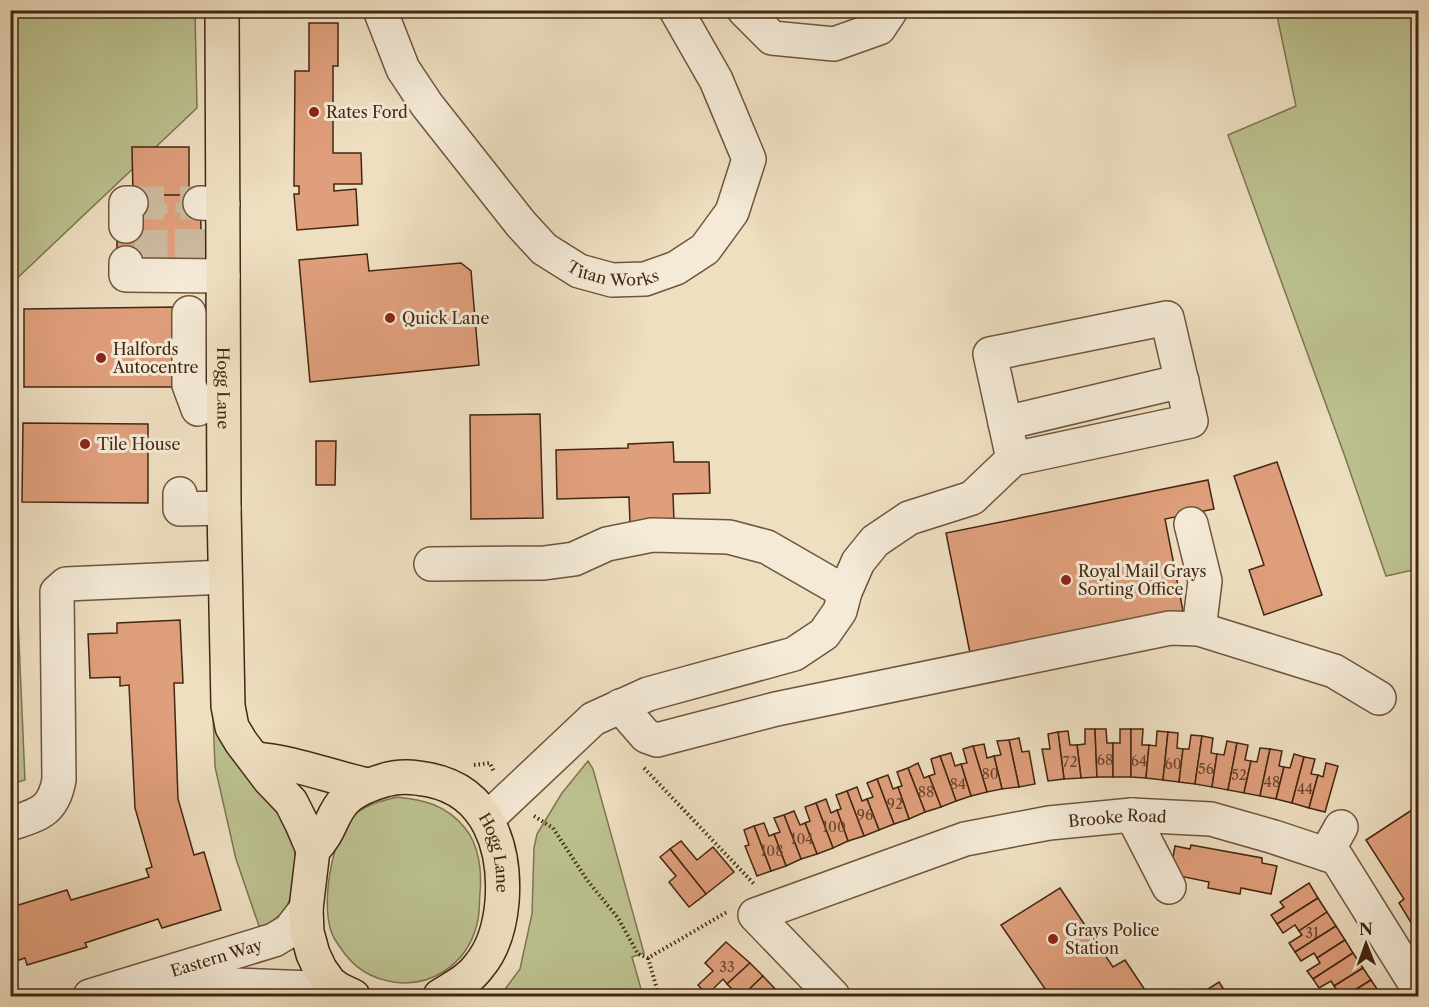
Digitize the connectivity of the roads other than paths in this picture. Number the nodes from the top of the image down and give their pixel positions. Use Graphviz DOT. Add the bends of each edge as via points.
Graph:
graph roads {
  1 [pos="222,10"];
  2 [pos="380,10"];
  3 [pos="676,10"];
  4 [pos="744,10"];
  5 [pos="891,10"];
  6 [pos="165,268"];
  7 [pos="223,276"];
  8 [pos="184,334"];
  9 [pos="1182,381"];
  10 [pos="197,406"];
  11 [pos="1005,423"];
  12 [pos="1013,459"];
  13 [pos="180,494"];
  14 [pos="224,508"];
  15 [pos="1191,524"];
  16 [pos="431,564"];
  17 [pos="225,577"];
  18 [pos="845,592"];
  19 [pos="1199,629"];
  20 [pos="1379,698"];
  21 [pos="620,706"];
  22 [pos="255,759"];
  23 [pos="368,785"];
  24 [pos="1132,815"];
  25 [pos="486,819"];
  26 [pos="1049,823"];
  27 [pos="10,824"];
  28 [pos="1080,838"];
  29 [pos="313,850"];
  30 [pos="1170,887"];
  31 [pos="306,909"];
  32 [pos="1419,988"];
  33 [pos="237,991"];
  34 [pos="103,993"];
  35 [pos="342,994"];
  36 [pos="440,996"];
  37 [pos="833,996"];
  1 -- 7 [label="main road, Hogg Lane" via="211,204"];
  2 -- 3 [label="street, Titan Works" via="403,69 521,224 544,249 579,271 612,280 645,279 676,268 705,249 732,212 749,159 716,80"];
  4 -- 5 [label="street" via="772,38 834,44 879,28"];
  6 -- 7 [label="street"];
  7 -- 10 [label="main road, Hogg Lane"];
  8 -- 10 [label="street" via="189,385"];
  9 -- 11 [label="street"];
  9 -- 11 [label="street" via="1167,318 990,354"];
  9 -- 12 [label="street" via="1191,421"];
  10 -- 14 [label="main road, Hogg Lane"];
  11 -- 12 [label="street"];
  12 -- 18 [label="street" via="972,498 898,536 875,541 858,562"];
  13 -- 14 [label="street" via="180,509"];
  14 -- 17 [label="main road, Hogg Lane"];
  15 -- 19 [label="street" via="1205,581"];
  16 -- 18 [label="street" via="574,559 607,544 652,535 729,537 767,547"];
  17 -- 22 [label="main road, Hogg Lane" via="228,706 232,727"];
  17 -- 27 [label="street" via="66,584 57,592 56,797 43,811"];
  18 -- 21 [label="street" via="840,611 824,634 794,654 648,694"];
  19 -- 20 [label="street" via="1334,671"];
  19 -- 21 [label="street" via="1170,628 1103,641 776,709 657,740 646,736"];
  21 -- 25 [label="street" via="593,718"];
  22 -- 23 [label="main road, Hogg Lane" via="279,761"];
  22 -- 29 [label="main road, Hogg Lane" via="291,802"];
  23 -- 25 [label="main road, Hogg Lane" via="413,777 438,782 474,803"];
  23 -- 29 [label="main road, Hogg Lane" via="345,799"];
  24 -- 26 [label="street, Brooke Road"];
  24 -- 30 [label="street"];
  24 -- 32 [label="street, Brooke Road" via="1211,819 1274,837 1334,841 1337,858"];
  25 -- 36 [label="main road, Hogg Lane" via="497,840 502,865 500,918 492,945 480,965 468,979"];
  26 -- 28 [label="street"];
  26 -- 37 [label="street, Brooke Road" via="965,839 765,912"];
  29 -- 31 [label="main road, Hogg Lane"];
  31 -- 34 [label="street, Eastern Way" via="289,931 274,940"];
  31 -- 35 [label="main road, Hogg Lane" via="313,954"];
  33 -- 34 [label="street, Eastern Way" via="181,983"];
  33 -- 35 [label="street, Eastern Way"];
}
